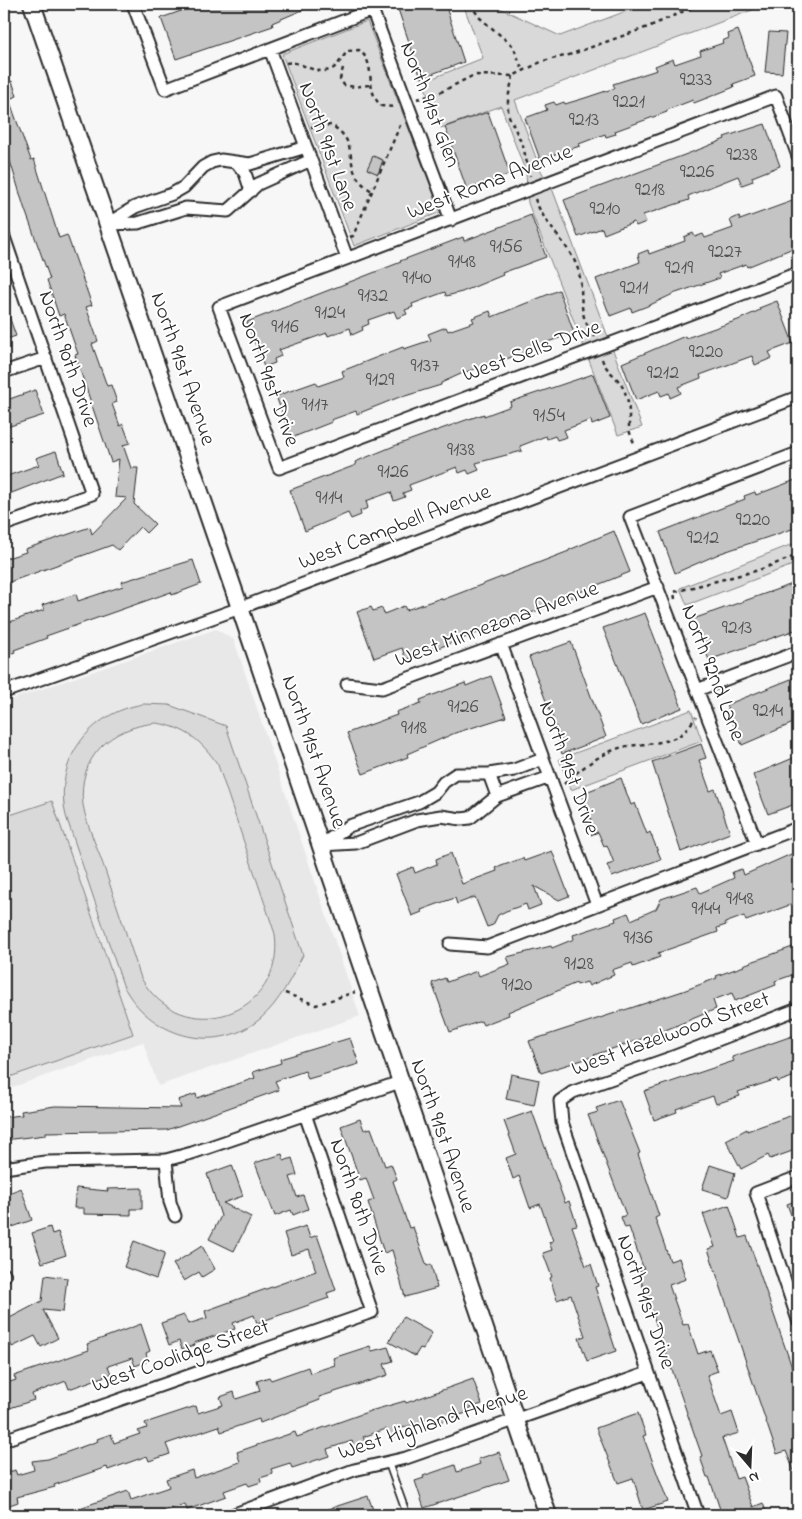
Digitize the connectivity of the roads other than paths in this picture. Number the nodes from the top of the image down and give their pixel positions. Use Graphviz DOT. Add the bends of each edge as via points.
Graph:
graph roads {
  1 [pos="32,4"];
  2 [pos="133,4"];
  3 [pos="371,7"];
  4 [pos="270,49"];
  5 [pos="306,147"];
  6 [pos="798,156"];
  7 [pos="311,160"];
  8 [pos="237,163"];
  9 [pos="250,190"];
  10 [pos="451,220"];
  11 [pos="108,224"];
  12 [pos="4,237"];
  13 [pos="347,258"];
  14 [pos="798,273"];
  15 [pos="219,307"];
  16 [pos="46,358"];
  17 [pos="4,372"];
  18 [pos="798,397"];
  19 [pos="798,453"];
  20 [pos="279,468"];
  21 [pos="4,525"];
  22 [pos="658,587"];
  23 [pos="240,608"];
  24 [pos="501,644"];
  25 [pos="798,652"];
  26 [pos="347,684"];
  27 [pos="697,690"];
  28 [pos="4,692"];
  29 [pos="543,759"];
  30 [pos="489,774"];
  31 [pos="552,782"];
  32 [pos="497,796"];
  33 [pos="798,828"];
  34 [pos="757,844"];
  35 [pos="321,845"];
  36 [pos="597,905"];
  37 [pos="450,944"];
  38 [pos="798,1009"];
  39 [pos="400,1082"];
  40 [pos="560,1101"];
  41 [pos="306,1114"];
  42 [pos="166,1160"];
  43 [pos="4,1168"];
  44 [pos="798,1177"];
  45 [pos="174,1216"];
  46 [pos="372,1312"];
  47 [pos="798,1320"];
  48 [pos="648,1373"];
  49 [pos="515,1419"];
  50 [pos="4,1440"];
  51 [pos="388,1462"];
  52 [pos="232,1515"];
  53 [pos="407,1515"];
  54 [pos="548,1515"];
  55 [pos="698,1515"];
  1 -- 11 [label="main road, North 91st Avenue"];
  2 -- 4 [label="street" via="165,89"];
  3 -- 4 [label="street"];
  3 -- 10 [label="street, North 91st Glen"];
  4 -- 5 [label="street, North 91st Lane"];
  5 -- 7 [label="street, North 91st Lane"];
  5 -- 8 [label="street" via="250,164"];
  6 -- 10 [label="street, West Roma Avenue" via="776,96"];
  7 -- 9 [label="street" via="274,175"];
  7 -- 13 [label="street, North 91st Lane"];
  8 -- 9 [label="street" via="245,173"];
  8 -- 11 [label="street" via="212,162 184,187 135,207"];
  9 -- 11 [label="street" via="228,211 186,208 138,223"];
  10 -- 13 [label="street, West Roma Avenue"];
  11 -- 23 [label="main road, North 91st Avenue"];
  12 -- 16 [label="street, North 90th Drive"];
  13 -- 15 [label="street, West Roma Avenue"];
  14 -- 20 [label="street, West Sells Drive"];
  15 -- 20 [label="street, North 91st Drive"];
  16 -- 17 [label="street"];
  16 -- 21 [label="street, North 90th Drive" via="92,494"];
  18 -- 23 [label="street, West Campbell Avenue"];
  19 -- 22 [label="street, North 92nd Lane" via="630,517"];
  22 -- 24 [label="street, West Minnezona Avenue"];
  22 -- 27 [label="street, North 92nd Lane"];
  23 -- 28 [label="street, West Campbell Avenue"];
  23 -- 35 [label="main road, North 91st Avenue"];
  24 -- 26 [label="street, West Minnezona Avenue" via="382,688"];
  24 -- 29 [label="street, North 91st Drive"];
  25 -- 27 [label="street"];
  27 -- 34 [label="street, North 92nd Lane"];
  29 -- 30 [label="street" via="514,770"];
  29 -- 31 [label="street, North 91st Drive"];
  30 -- 32 [label="street"];
  30 -- 35 [label="street" via="456,774 419,802 349,826"];
  31 -- 32 [label="street"];
  31 -- 36 [label="street, North 91st Drive"];
  32 -- 35 [label="street" via="470,818 461,820 440,816 417,820 356,843"];
  33 -- 34 [label="street"];
  34 -- 36 [label="street"];
  35 -- 39 [label="main road, North 91st Avenue"];
  36 -- 37 [label="street" via="487,947"];
  38 -- 40 [label="street, West Hazelwood Street" via="573,1092"];
  39 -- 41 [label="street"];
  39 -- 49 [label="main road, North 91st Avenue"];
  40 -- 48 [label="street, North 91st Drive" via="562,1122"];
  41 -- 42 [label="street"];
  41 -- 46 [label="street, North 90th Drive"];
  42 -- 43 [label="street" via="45,1162"];
  42 -- 45 [label="street"];
  44 -- 47 [label="street" via="756,1194"];
  46 -- 50 [label="street, West Coolidge Street"];
  48 -- 49 [label="street, West Highland Avenue"];
  48 -- 55 [label="street, North 91st Drive"];
  49 -- 51 [label="street, West Highland Avenue"];
  49 -- 54 [label="main road, North 91st Avenue"];
  51 -- 52 [label="street, West Highland Avenue" via="354,1470"];
  51 -- 53 [label="lane"];
}
